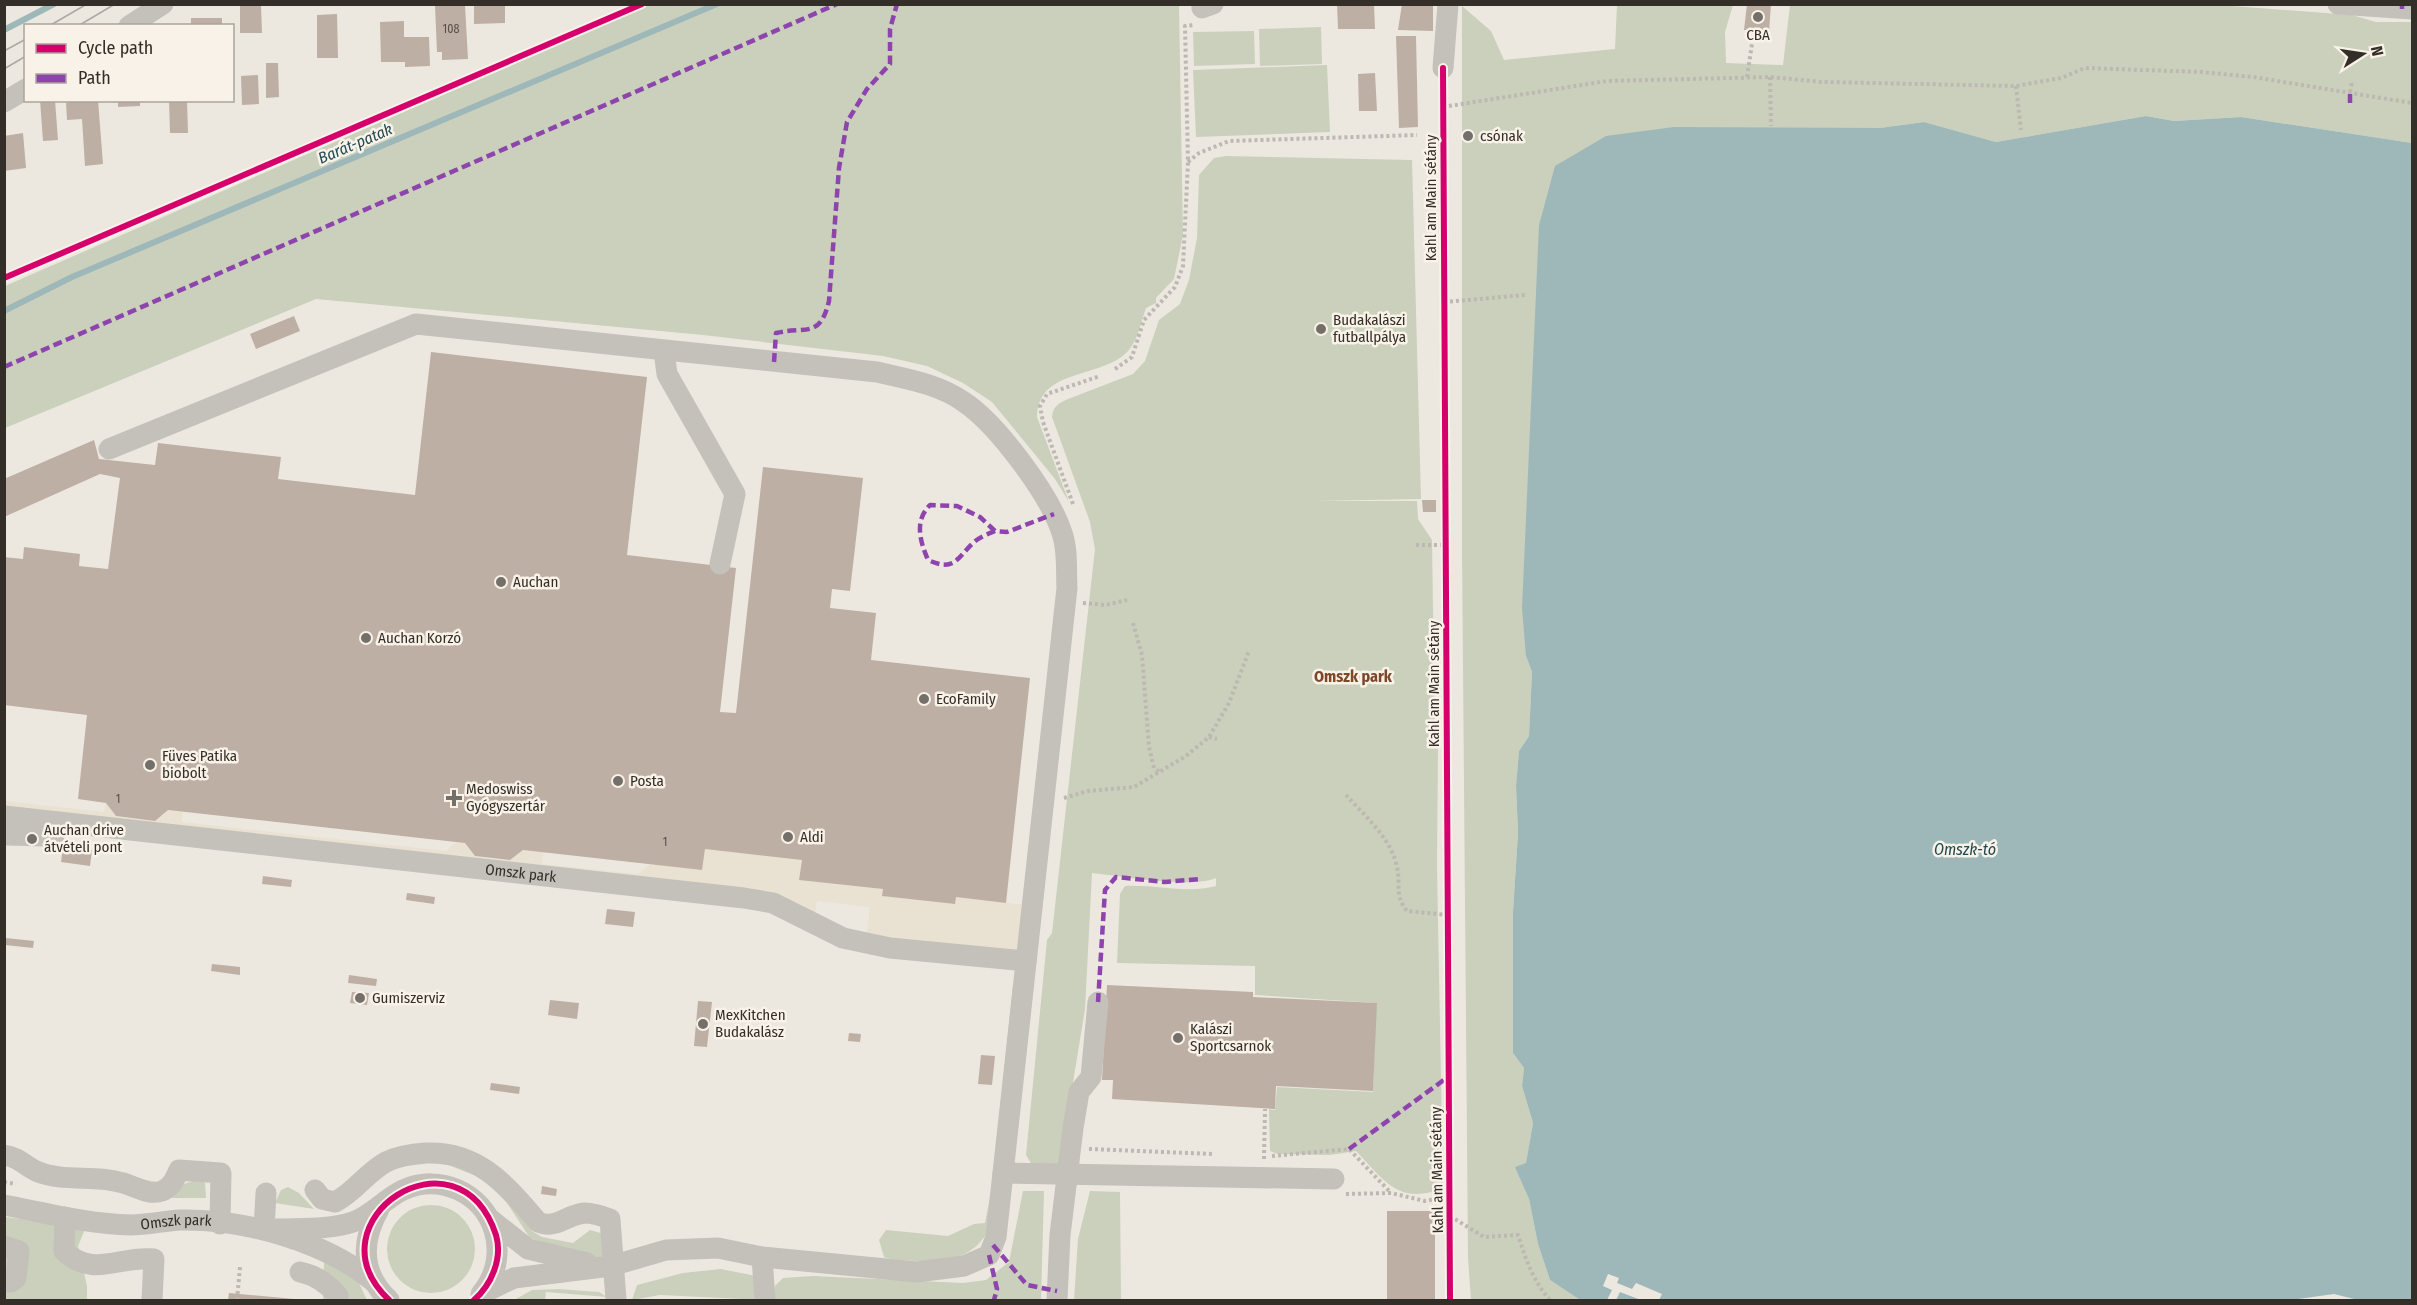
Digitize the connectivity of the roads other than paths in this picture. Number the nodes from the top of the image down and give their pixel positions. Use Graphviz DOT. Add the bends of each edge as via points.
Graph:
graph roads {
  1 [pos="163,4"];
  2 [pos="1448,4"];
  3 [pos="2338,4"];
  4 [pos="2406,8"];
  5 [pos="132,24"];
  6 [pos="1443,68"];
  7 [pos="24,90"];
  8 [pos="4,102"];
  9 [pos="664,351"];
  10 [pos="109,448"];
  11 [pos="720,564"];
  12 [pos="7,822"];
  13 [pos="54,841"];
  14 [pos="1026,961"];
  15 [pos="1098,1002"];
  16 [pos="12,1156"];
  17 [pos="1003,1173"];
  18 [pos="1067,1175"];
  19 [pos="1334,1187"];
  20 [pos="315,1190"];
  21 [pos="266,1193"];
  22 [pos="4,1205"];
  23 [pos="379,1209"];
  24 [pos="64,1217"];
  25 [pos="490,1219"];
  26 [pos="220,1224"];
  27 [pos="264,1229"];
  28 [pos="5,1250"];
  29 [pos="762,1257"];
  30 [pos="147,1258"];
  31 [pos="612,1266"];
  32 [pos="300,1272"];
  33 [pos="4,1282"];
  34 [pos="381,1294"];
  35 [pos="478,1297"];
  36 [pos="138,1300"];
  37 [pos="152,1300"];
  38 [pos="338,1300"];
  39 [pos="616,1300"];
  40 [pos="765,1300"];
  41 [pos="1057,1300"];
  1 -- 5 [label="street"];
  2 -- 6 [label="street"];
  3 -- 4 [label="street"];
  7 -- 8 [label="street"];
  9 -- 10 [label="street" via="416,324"];
  9 -- 11 [label="street" via="667,374 735,494"];
  9 -- 14 [label="street" via="878,372 933,386 964,402 1007,444 1037,483 1062,534 1065,602"];
  12 -- 13 [label="street" via="18,840"];
  12 -- 14 [label="street, Omszk park" via="257,842 505,874 744,898 773,903 843,938 890,948"];
  14 -- 17 [label="street"];
  15 -- 18 [label="street" via="1091,1077 1079,1092"];
  16 -- 26 [label="street" via="36,1171 68,1179 122,1182 139,1190 160,1192 171,1186 179,1170 221,1173"];
  17 -- 18 [label="street"];
  17 -- 29 [label="street" via="996,1237 989,1255 964,1266 917,1272"];
  18 -- 19 [label="street" via="1264,1178"];
  18 -- 41 [label="street"];
  20 -- 31 [label="street" via="322,1199 335,1202 385,1163 415,1153 445,1152 472,1161 503,1182 537,1222 546,1226 583,1213 610,1219"];
  21 -- 27 [label="street"];
  22 -- 24 [label="street, Omszk park"];
  23 -- 25 [label="street" via="401,1191 438,1184 458,1189 476,1200"];
  23 -- 27 [label="street" via="333,1226"];
  23 -- 34 [label="street" via="369,1227 365,1257"];
  24 -- 26 [label="street, Omszk park" via="131,1225 183,1220"];
  24 -- 30 [label="street" via="64,1251 77,1263 109,1266"];
  25 -- 31 [label="street" via="528,1249 575,1262"];
  25 -- 35 [label="street" via="497,1240 497,1261 492,1278"];
  26 -- 27 [label="street, Omszk park"];
  27 -- 34 [label="street, Omszk park" via="338,1256"];
  28 -- 33 [label="street" via="19,1251 16,1278"];
  29 -- 31 [label="street" via="718,1248 666,1250"];
  29 -- 40 [label="street"];
  30 -- 36 [label="street"];
  30 -- 37 [label="street"];
  31 -- 35 [label="street" via="514,1278"];
  31 -- 39 [label="street"];
  32 -- 38 [label="street" via="331,1287"];
}
